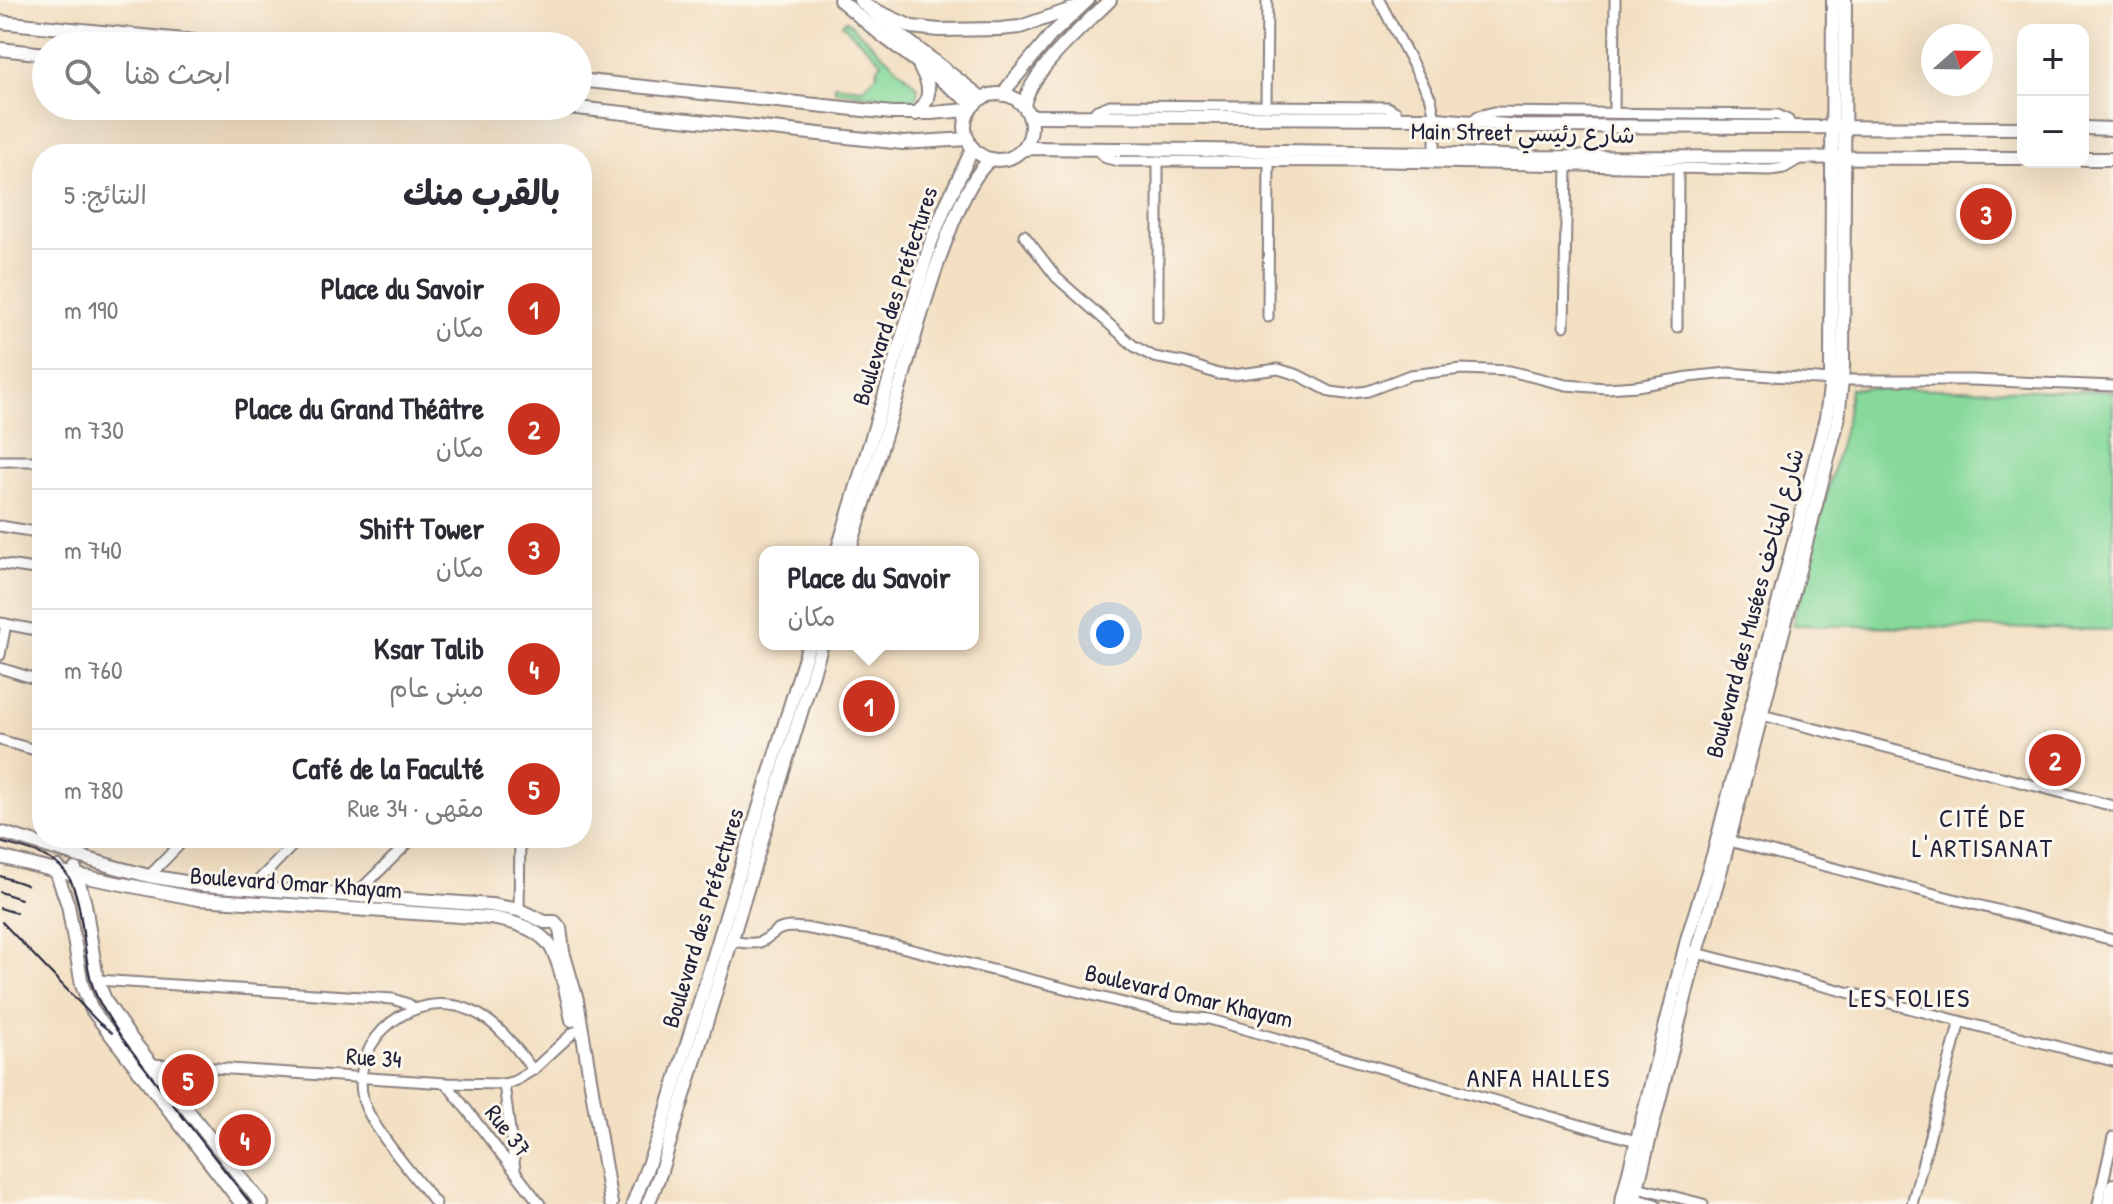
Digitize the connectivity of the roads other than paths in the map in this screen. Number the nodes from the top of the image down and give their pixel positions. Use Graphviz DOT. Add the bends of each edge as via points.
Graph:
graph roads {
  1 [pos="840,0"];
  2 [pos="1110,0"];
  3 [pos="1267,0"];
  4 [pos="1379,0"];
  5 [pos="1615,0"];
  6 [pos="1833,0"];
  7 [pos="1845,0"];
  8 [pos="863,3"];
  9 [pos="1085,3"];
  10 [pos="0,22"];
  11 [pos="102,32"];
  12 [pos="0,49"];
  13 [pos="32,52"];
  14 [pos="917,62"];
  15 [pos="592,82"];
  16 [pos="1004,95"];
  17 [pos="976,104"];
  18 [pos="1266,106"];
  19 [pos="592,110"];
  20 [pos="1026,111"];
  21 [pos="1614,113"];
  22 [pos="916,114"];
  23 [pos="1091,117"];
  24 [pos="1399,118"];
  25 [pos="1435,119"];
  26 [pos="1470,123"];
  27 [pos="1792,127"];
  28 [pos="1839,127"];
  29 [pos="2017,128"];
  30 [pos="2089,128"];
  31 [pos="2113,129"];
  32 [pos="971,144"];
  33 [pos="1096,148"];
  34 [pos="1022,150"];
  35 [pos="1435,153"];
  36 [pos="1801,158"];
  37 [pos="1839,158"];
  38 [pos="2017,158"];
  39 [pos="992,159"];
  40 [pos="2089,159"];
  41 [pos="2113,159"];
  42 [pos="1158,161"];
  43 [pos="1269,161"];
  44 [pos="1567,166"];
  45 [pos="1678,169"];
  46 [pos="1024,235"];
  47 [pos="1158,317"];
  48 [pos="1268,317"];
  49 [pos="1564,326"];
  50 [pos="1677,327"];
  51 [pos="1837,380"];
  52 [pos="2113,386"];
  53 [pos="0,461"];
  54 [pos="32,461"];
  55 [pos="0,526"];
  56 [pos="32,531"];
  57 [pos="839,546"];
  58 [pos="851,546"];
  59 [pos="0,564"];
  60 [pos="32,569"];
  61 [pos="3,624"];
  62 [pos="32,629"];
  63 [pos="808,650"];
  64 [pos="819,650"];
  65 [pos="0,655"];
  66 [pos="0,668"];
  67 [pos="32,678"];
  68 [pos="800,695"];
  69 [pos="1762,715"];
  70 [pos="0,740"];
  71 [pos="32,749"];
  72 [pos="2113,806"];
  73 [pos="0,832"];
  74 [pos="1729,841"];
  75 [pos="32,843"];
  76 [pos="49,848"];
  77 [pos="70,848"];
  78 [pos="176,848"];
  79 [pos="290,848"];
  80 [pos="403,848"];
  81 [pos="520,848"];
  82 [pos="67,854"];
  83 [pos="0,857"];
  84 [pos="56,871"];
  85 [pos="76,874"];
  86 [pos="149,876"];
  87 [pos="251,888"];
  88 [pos="355,895"];
  89 [pos="519,910"];
  90 [pos="545,922"];
  91 [pos="559,935"];
  92 [pos="729,935"];
  93 [pos="544,940"];
  94 [pos="2113,940"];
  95 [pos="1691,951"];
  96 [pos="97,980"];
  97 [pos="415,1009"];
  98 [pos="1960,1021"];
  99 [pos="574,1032"];
  100 [pos="2113,1061"];
  101 [pos="152,1064"];
  102 [pos="533,1070"];
  103 [pos="362,1078"];
  104 [pos="446,1083"];
  105 [pos="504,1084"];
  106 [pos="2113,1137"];
  107 [pos="1636,1141"];
  108 [pos="516,1174"];
  109 [pos="2113,1185"];
  110 [pos="1629,1195"];
  111 [pos="635,1199"];
  112 [pos="608,1202"];
  113 [pos="242,1204"];
  114 [pos="262,1204"];
  115 [pos="436,1204"];
  116 [pos="540,1204"];
  117 [pos="648,1204"];
  118 [pos="1655,1204"];
  119 [pos="1703,1204"];
  120 [pos="1912,1204"];
  121 [pos="2098,1204"];
  122 [pos="2109,1204"];
  1 -- 14 [label="street"];
  2 -- 20 [label="street" via="1040,73 1025,96"];
  3 -- 18 [label="street"];
  4 -- 25 [label="street" via="1427,90"];
  5 -- 21 [label="street"];
  6 -- 28 [label="street, Boulevard des Musées شارع المتاحف"];
  7 -- 28 [label="street, Boulevard des Musées شارع المتاحف"];
  8 -- 9 [label="street" via="912,27 939,30 1020,27"];
  8 -- 17 [label="street"];
  9 -- 16 [label="street" via="1041,46"];
  10 -- 11 [label="street"];
  12 -- 13 [label="street"];
  14 -- 17 [label="street"];
  14 -- 22 [label="street" via="929,89"];
  15 -- 22 [label="street"];
  16 -- 17 [label="street" via="993,94"];
  16 -- 20 [label="street"];
  17 -- 22 [label="street"];
  17 -- 32 [label="street" via="966,121"];
  18 -- 23 [label="street" via="1110,105"];
  18 -- 24 [label="street" via="1387,107"];
  19 -- 32 [label="street" via="903,143"];
  20 -- 23 [label="street, Main Street شارع رئيسي"];
  20 -- 34 [label="street" via="1030,134"];
  21 -- 26 [label="street" via="1494,112"];
  21 -- 27 [label="street" via="1778,115"];
  23 -- 24 [label="street, Main Street شارع رئيسي"];
  24 -- 25 [label="street, Main Street شارع رئيسي"];
  25 -- 26 [label="street, Main Street شارع رئيسي"];
  25 -- 35 [label="street"];
  26 -- 27 [label="street, Main Street شارع رئيسي"];
  27 -- 28 [label="street, Main Street شارع رئيسي"];
  28 -- 29 [label="street, Main Street شارع رئيسي"];
  28 -- 37 [label="street, Boulevard des Musées شارع المتاحف"];
  30 -- 31 [label="street"];
  32 -- 39 [label="street"];
  32 -- 57 [label="street, Boulevard des Préfectures" via="928,252"];
  33 -- 34 [label="street, Main Street شارع رئيسي"];
  33 -- 35 [label="street, Main Street شارع رئيسي"];
  33 -- 42 [label="street" via="1110,160"];
  34 -- 39 [label="street"];
  35 -- 36 [label="street, Main Street شارع رئيسي"];
  36 -- 37 [label="street, Main Street شارع رئيسي"];
  36 -- 45 [label="street" via="1777,170"];
  37 -- 38 [label="street, Main Street شارع رئيسي"];
  37 -- 51 [label="street, Boulevard des Musées شارع المتاحف"];
  39 -- 58 [label="street, Boulevard des Préfectures" via="977,177 944,247"];
  40 -- 41 [label="street"];
  42 -- 43 [label="street"];
  42 -- 47 [label="street"];
  43 -- 44 [label="street"];
  43 -- 48 [label="street"];
  44 -- 45 [label="street"];
  44 -- 49 [label="street"];
  45 -- 50 [label="street"];
  46 -- 51 [label="street" via="1057,278 1140,350 1218,374 1278,369 1346,394 1410,375 1462,369 1510,371 1566,385 1606,388 1728,373"];
  51 -- 52 [label="street"];
  51 -- 69 [label="street, Boulevard des Musées شارع المتاحف" via="1835,433"];
  51 -- 95 [label="street, Boulevard des Musées شارع المتاحف"];
  53 -- 54 [label="street"];
  55 -- 56 [label="street"];
  59 -- 60 [label="street"];
  61 -- 62 [label="street"];
  61 -- 65 [label="street"];
  63 -- 68 [label="street, Boulevard des Préfectures"];
  64 -- 68 [label="street, Boulevard des Préfectures"];
  66 -- 67 [label="street"];
  68 -- 92 [label="street, Boulevard des Préfectures"];
  69 -- 72 [label="street"];
  69 -- 74 [label="street, Boulevard des Musées شارع المتاحف"];
  70 -- 71 [label="street"];
  73 -- 75 [label="street, Boulevard Omar Khayam"];
  74 -- 94 [label="street"];
  74 -- 95 [label="street, Boulevard des Musées شارع المتاحف"];
  76 -- 82 [label="street, Boulevard Omar Khayam"];
  77 -- 82 [label="street"];
  78 -- 86 [label="street"];
  79 -- 87 [label="street"];
  80 -- 88 [label="street"];
  81 -- 89 [label="street"];
  82 -- 84 [label="street"];
  82 -- 85 [label="street"];
  82 -- 86 [label="street, Boulevard Omar Khayam"];
  83 -- 84 [label="street, Boulevard Omar Khayam"];
  84 -- 85 [label="street, Boulevard Omar Khayam"];
  84 -- 113 [label="street" via="92,1010"];
  85 -- 93 [label="street, Boulevard Omar Khayam" via="198,899 491,918 524,926"];
  85 -- 96 [label="street"];
  86 -- 87 [label="street, Boulevard Omar Khayam"];
  87 -- 88 [label="street, Boulevard Omar Khayam"];
  88 -- 89 [label="street, Boulevard Omar Khayam"];
  89 -- 90 [label="street, Boulevard Omar Khayam"];
  90 -- 91 [label="street" via="558,925"];
  90 -- 93 [label="street" via="539,930"];
  91 -- 93 [label="street" via="554,941"];
  91 -- 112 [label="street" via="577,1000"];
  92 -- 107 [label="street, Boulevard Omar Khayam" via="757,943 780,928 798,927 884,943 1181,1018 1216,1021"];
  92 -- 111 [label="street, Boulevard des Préfectures"];
  92 -- 117 [label="street, Boulevard des Préfectures"];
  93 -- 99 [label="street" via="562,976"];
  95 -- 98 [label="street"];
  95 -- 107 [label="street, Boulevard des Musées شارع المتاحف"];
  95 -- 110 [label="street, Boulevard des Musées شارع المتاحف"];
  96 -- 97 [label="street" via="393,999"];
  96 -- 101 [label="street" via="114,1015"];
  97 -- 102 [label="street" via="457,1005 482,1015"];
  97 -- 103 [label="street" via="381,1030"];
  98 -- 100 [label="street"];
  98 -- 120 [label="street"];
  99 -- 102 [label="street, Rue 34"];
  99 -- 112 [label="street"];
  101 -- 103 [label="street, Rue 34"];
  101 -- 114 [label="street"];
  102 -- 105 [label="street, Rue 34"];
  103 -- 104 [label="street, Rue 34"];
  103 -- 115 [label="street" via="368,1114"];
  104 -- 105 [label="street, Rue 34"];
  104 -- 108 [label="street, Rue 37"];
  105 -- 108 [label="street"];
  106 -- 121 [label="street"];
  107 -- 110 [label="street, Boulevard des Musées شارع المتاحف"];
  108 -- 116 [label="street, Rue 37"];
  109 -- 122 [label="street"];
  110 -- 118 [label="street"];
  110 -- 119 [label="street"];
  111 -- 112 [label="street"];
}
